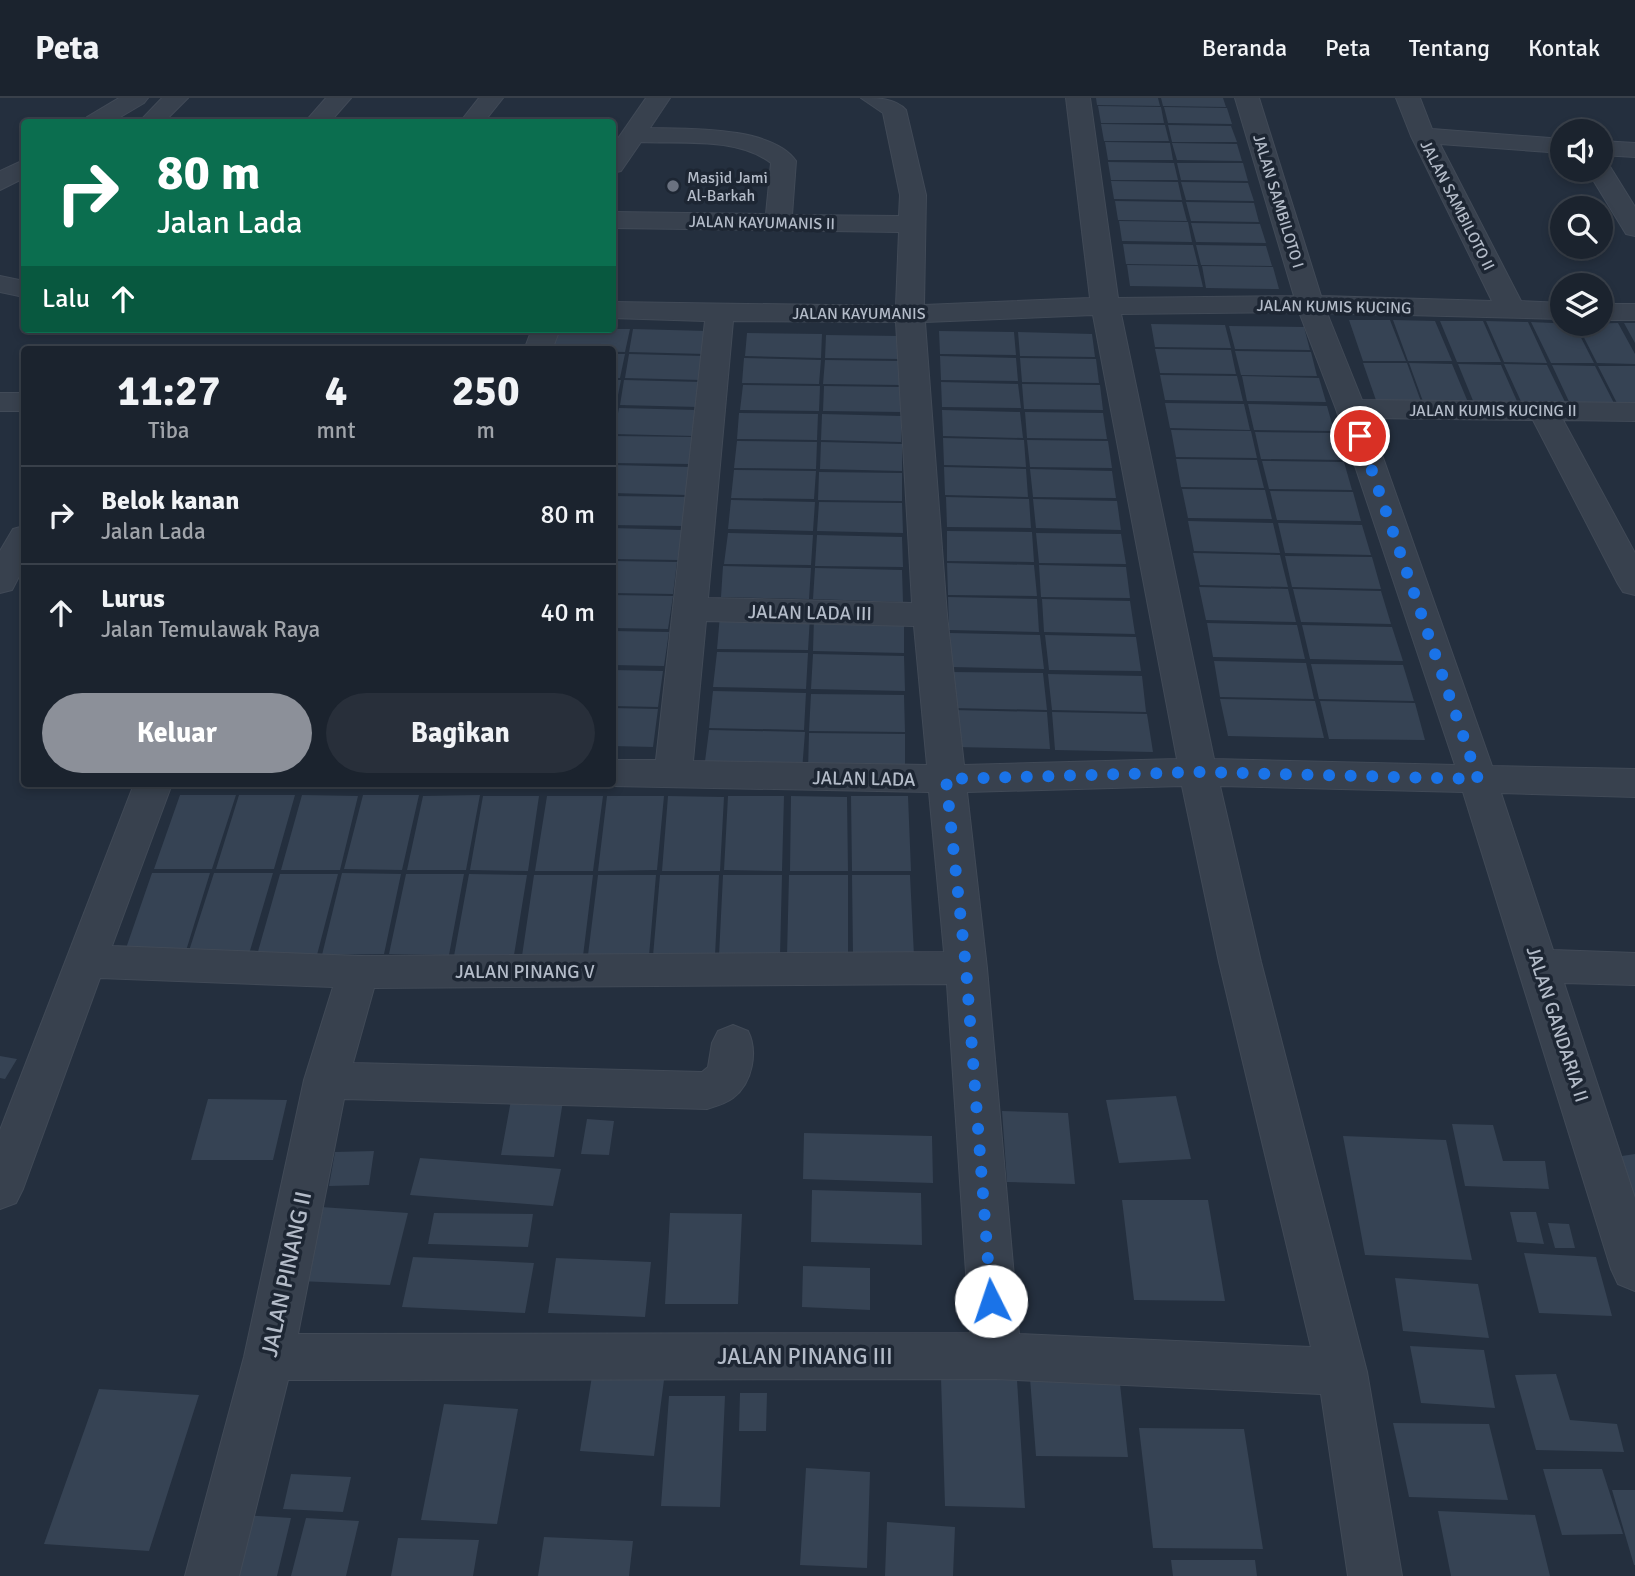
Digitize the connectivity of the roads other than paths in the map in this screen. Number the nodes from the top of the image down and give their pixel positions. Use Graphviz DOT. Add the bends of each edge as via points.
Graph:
graph roads {
  1 [pos="136,98"];
  2 [pos="176,98"];
  3 [pos="339,98"];
  4 [pos="491,98"];
  5 [pos="658,98"];
  6 [pos="873,98"];
  7 [pos="1077,98"];
  8 [pos="1247,98"];
  9 [pos="1408,98"];
  10 [pos="101,119"];
  11 [pos="154,119"];
  12 [pos="320,119"];
  13 [pos="474,119"];
  14 [pos="635,134"];
  15 [pos="1423,136"];
  16 [pos="1550,145"];
  17 [pos="1613,149"];
  18 [pos="1635,150"];
  19 [pos="616,160"];
  20 [pos="21,169"];
  21 [pos="0,182"];
  22 [pos="1608,182"];
  23 [pos="21,185"];
  24 [pos="616,220"];
  25 [pos="778,222"];
  26 [pos="1634,223"];
  27 [pos="912,224"];
  28 [pos="0,284"];
  29 [pos="21,288"];
  30 [pos="1310,304"];
  31 [pos="1105,306"];
  32 [pos="616,310"];
  33 [pos="1511,310"];
  34 [pos="1550,311"];
  35 [pos="1613,312"];
  36 [pos="1635,312"];
  37 [pos="720,313"];
  38 [pos="910,314"];
  39 [pos="0,402"];
  40 [pos="21,402"];
  41 [pos="1351,410"];
  42 [pos="1543,411"];
  43 [pos="1635,412"];
  44 [pos="0,536"];
  45 [pos="21,537"];
  46 [pos="21,543"];
  47 [pos="0,582"];
  48 [pos="1635,584"];
  49 [pos="689,610"];
  50 [pos="930,615"];
  51 [pos="1198,772"];
  52 [pos="616,773"];
  53 [pos="673,774"];
  54 [pos="946,779"];
  55 [pos="1478,779"];
  56 [pos="1635,783"];
  57 [pos="152,787"];
  58 [pos="85,961"];
  59 [pos="1539,966"];
  60 [pos="966,968"];
  61 [pos="1635,969"];
  62 [pos="358,972"];
  63 [pos="733,1043"];
  64 [pos="326,1080"];
  65 [pos="0,1189"];
  66 [pos="1635,1269"];
  67 [pos="269,1356"];
  68 [pos="996,1356"];
  69 [pos="1342,1371"];
  70 [pos="212,1576"];
  71 [pos="1375,1576"];
  1 -- 10 [label="street"];
  2 -- 11 [label="street"];
  3 -- 12 [label="street"];
  4 -- 13 [label="street"];
  5 -- 14 [label="street"];
  6 -- 27 [label="street" via="894,110 913,195"];
  7 -- 31 [label="street"];
  8 -- 30 [label="street, JALAN SAMBILOTO I"];
  9 -- 15 [label="street, JALAN SAMBILOTO II"];
  14 -- 19 [label="street"];
  14 -- 25 [label="street" via="736,141 779,155 784,162"];
  15 -- 16 [label="street"];
  15 -- 33 [label="street, JALAN SAMBILOTO II"];
  17 -- 18 [label="street"];
  20 -- 21 [label="street"];
  21 -- 23 [label="street"];
  22 -- 26 [label="street"];
  24 -- 25 [label="street, JALAN KAYUMANIS II"];
  25 -- 27 [label="street, JALAN KAYUMANIS II"];
  27 -- 38 [label="street"];
  28 -- 29 [label="street"];
  30 -- 31 [label="street, JALAN KUMIS KUCING"];
  30 -- 33 [label="street, JALAN KUMIS KUCING"];
  30 -- 41 [label="street, JALAN SAMBILOTO I"];
  31 -- 38 [label="street, JALAN KAYUMANIS"];
  31 -- 51 [label="street"];
  32 -- 37 [label="street, JALAN KAYUMANIS"];
  33 -- 34 [label="street, JALAN KUMIS KUCING"];
  35 -- 36 [label="street"];
  37 -- 38 [label="street, JALAN KAYUMANIS"];
  37 -- 49 [label="street"];
  38 -- 50 [label="street"];
  39 -- 40 [label="street"];
  41 -- 42 [label="street, JALAN KUMIS KUCING II"];
  41 -- 55 [label="street, JALAN GANDARIA II"];
  42 -- 43 [label="street, JALAN KUMIS KUCING II"];
  42 -- 48 [label="street"];
  44 -- 45 [label="street"];
  46 -- 47 [label="street"];
  49 -- 50 [label="street, JALAN LADA III"];
  49 -- 53 [label="street"];
  50 -- 54 [label="street"];
  51 -- 54 [label="street, JALAN LADA"];
  51 -- 55 [label="street, JALAN LADA"];
  51 -- 69 [label="street" via="1240,962"];
  52 -- 53 [label="street, JALAN LADA"];
  53 -- 54 [label="street, JALAN LADA"];
  54 -- 60 [label="street"];
  55 -- 56 [label="street, JALAN LADA"];
  55 -- 59 [label="street, JALAN GANDARIA II"];
  57 -- 58 [label="street"];
  58 -- 62 [label="street, JALAN PINANG V"];
  58 -- 65 [label="street"];
  59 -- 61 [label="street"];
  59 -- 66 [label="street, JALAN GANDARIA II"];
  60 -- 62 [label="street, JALAN PINANG V"];
  60 -- 68 [label="street"];
  62 -- 64 [label="street, JALAN PINANG II"];
  63 -- 64 [label="street" via="730,1070 722,1085 707,1091"];
  64 -- 67 [label="street, JALAN PINANG II"];
  67 -- 68 [label="street, JALAN PINANG III"];
  67 -- 70 [label="street, JALAN PINANG II"];
  68 -- 69 [label="street, JALAN PINANG III"];
  69 -- 71 [label="street"];
}
